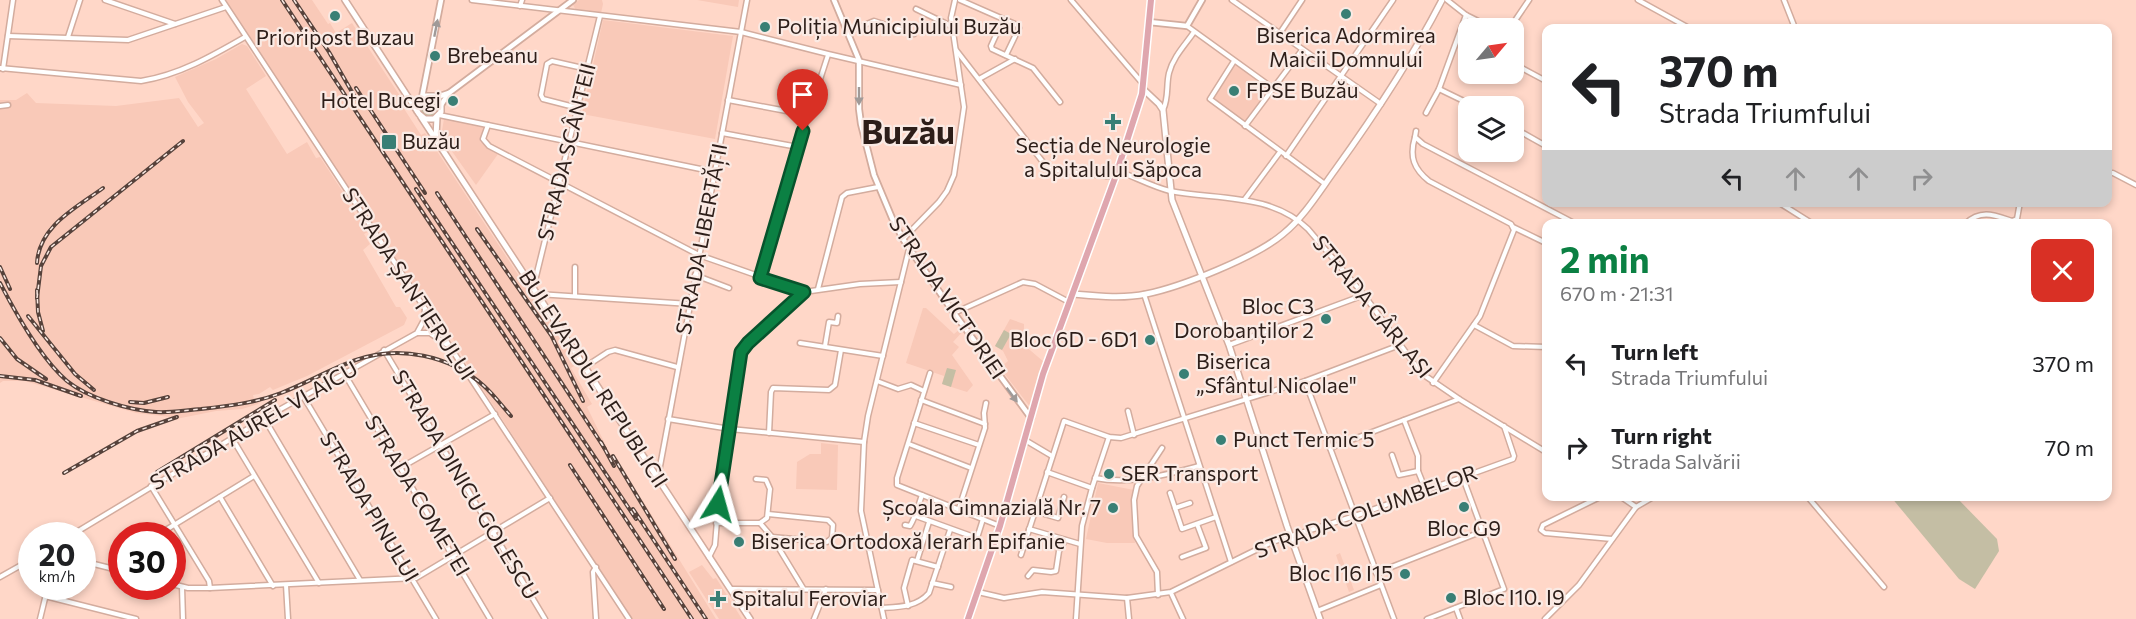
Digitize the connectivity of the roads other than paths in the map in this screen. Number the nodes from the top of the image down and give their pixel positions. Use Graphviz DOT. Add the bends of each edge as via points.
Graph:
graph roads {
  1 [pos="13,0"];
  2 [pos="80,0"];
  3 [pos="105,0"];
  4 [pos="222,0"];
  5 [pos="345,0"];
  6 [pos="441,0"];
  7 [pos="472,0"];
  8 [pos="522,0"];
  9 [pos="573,0"];
  10 [pos="747,0"];
  11 [pos="834,0"];
  12 [pos="955,0"];
  13 [pos="960,0"];
  14 [pos="1071,0"];
  15 [pos="1151,0"];
  16 [pos="1202,0"];
  17 [pos="1232,0"];
  18 [pos="1302,0"];
  19 [pos="1393,0"];
  20 [pos="1442,0"];
  21 [pos="1446,0"];
  22 [pos="1529,0"];
  23 [pos="1638,0"];
  24 [pos="1785,0"];
  25 [pos="520,6"];
  26 [pos="226,7"];
  27 [pos="916,9"];
  28 [pos="558,11"];
  29 [pos="1466,15"];
  30 [pos="600,16"];
  31 [pos="1472,18"];
  32 [pos="1517,18"];
  33 [pos="1149,22"];
  34 [pos="1682,24"];
  35 [pos="1794,24"];
  36 [pos="176,25"];
  37 [pos="951,26"];
  38 [pos="1187,26"];
  39 [pos="741,32"];
  40 [pos="848,32"];
  41 [pos="1194,32"];
  42 [pos="1280,33"];
  43 [pos="914,34"];
  44 [pos="996,35"];
  45 [pos="8,36"];
  46 [pos="68,37"];
  47 [pos="245,37"];
  48 [pos="956,49"];
  49 [pos="1302,50"];
  50 [pos="828,54"];
  51 [pos="1006,55"];
  52 [pos="1015,59"];
  53 [pos="859,60"];
  54 [pos="1234,61"];
  55 [pos="2,69"];
  56 [pos="587,69"];
  57 [pos="1524,69"];
  58 [pos="1341,78"];
  59 [pos="979,79"];
  60 [pos="1542,79"];
  61 [pos="961,85"];
  62 [pos="1143,87"];
  63 [pos="1439,88"];
  64 [pos="1274,89"];
  65 [pos="403,91"];
  66 [pos="450,93"];
  67 [pos="421,98"];
  68 [pos="436,98"];
  69 [pos="1458,98"];
  70 [pos="728,100"];
  71 [pos="1060,102"];
  72 [pos="1381,104"];
  73 [pos="8,105"];
  74 [pos="441,105"];
  75 [pos="0,106"];
  76 [pos="578,108"];
  77 [pos="1163,110"];
  78 [pos="417,111"];
  79 [pos="1426,113"];
  80 [pos="808,115"];
  81 [pos="438,116"];
  82 [pos="421,117"];
  83 [pos="488,125"];
  84 [pos="1245,126"];
  85 [pos="1416,131"];
  86 [pos="722,133"];
  87 [pos="1524,134"];
  88 [pos="1415,137"];
  89 [pos="436,139"];
  90 [pos="570,142"];
  91 [pos="1542,144"];
  92 [pos="798,147"];
  93 [pos="1280,152"];
  94 [pos="1286,156"];
  95 [pos="715,172"];
  96 [pos="2112,173"];
  97 [pos="1117,174"];
  98 [pos="560,182"];
  99 [pos="1325,184"];
  100 [pos="2136,185"];
  101 [pos="878,187"];
  102 [pos="1170,191"];
  103 [pos="1245,199"];
  104 [pos="1542,206"];
  105 [pos="1543,207"];
  106 [pos="1786,207"];
  107 [pos="1566,219"];
  108 [pos="1805,219"];
  109 [pos="1972,219"];
  110 [pos="2008,219"];
  111 [pos="1298,220"];
  112 [pos="1513,226"];
  113 [pos="903,239"];
  114 [pos="1542,241"];
  115 [pos="909,248"];
  116 [pos="699,255"];
  117 [pos="575,267"];
  118 [pos="695,275"];
  119 [pos="1203,275"];
  120 [pos="760,278"];
  121 [pos="902,282"];
  122 [pos="729,288"];
  123 [pos="818,289"];
  124 [pos="535,291"];
  125 [pos="804,292"];
  126 [pos="1073,294"];
  127 [pos="1144,294"];
  128 [pos="575,295"];
  129 [pos="1364,295"];
  130 [pos="1069,303"];
  131 [pos="690,304"];
  132 [pos="425,309"];
  133 [pos="954,313"];
  134 [pos="838,316"];
  135 [pos="1474,325"];
  136 [pos="417,333"];
  137 [pos="800,343"];
  138 [pos="1229,345"];
  139 [pos="1400,345"];
  140 [pos="825,346"];
  141 [pos="1542,347"];
  142 [pos="450,348"];
  143 [pos="841,350"];
  144 [pos="384,351"];
  145 [pos="883,356"];
  146 [pos="677,366"];
  147 [pos="585,367"];
  148 [pos="344,373"];
  149 [pos="930,373"];
  150 [pos="877,381"];
  151 [pos="1305,381"];
  152 [pos="1433,383"];
  153 [pos="924,391"];
  154 [pos="303,396"];
  155 [pos="1247,399"];
  156 [pos="1459,399"];
  157 [pos="921,400"];
  158 [pos="986,403"];
  159 [pos="1128,411"];
  160 [pos="495,414"];
  161 [pos="264,418"];
  162 [pos="1031,418"];
  163 [pos="668,419"];
  164 [pos="1184,419"];
  165 [pos="1404,420"];
  166 [pos="915,423"];
  167 [pos="985,424"];
  168 [pos="1504,426"];
  169 [pos="730,429"];
  170 [pos="769,433"];
  171 [pos="1134,435"];
  172 [pos="1109,437"];
  173 [pos="232,438"];
  174 [pos="1024,440"];
  175 [pos="864,442"];
  176 [pos="442,444"];
  177 [pos="909,444"];
  178 [pos="979,445"];
  179 [pos="1162,448"];
  180 [pos="1330,448"];
  181 [pos="1542,450"];
  182 [pos="1392,455"];
  183 [pos="1052,456"];
  184 [pos="1199,466"];
  185 [pos="400,468"];
  186 [pos="971,468"];
  187 [pos="1418,471"];
  188 [pos="1047,472"];
  189 [pos="254,476"];
  190 [pos="658,478"];
  191 [pos="1095,478"];
  192 [pos="1141,478"];
  193 [pos="1463,478"];
  194 [pos="756,479"];
  195 [pos="151,486"];
  196 [pos="1092,488"];
  197 [pos="1426,491"];
  198 [pos="1170,493"];
  199 [pos="922,495"];
  200 [pos="220,497"];
  201 [pos="1064,497"];
  202 [pos="550,498"];
  203 [pos="1592,501"];
  204 [pos="1627,501"];
  205 [pos="1646,501"];
  206 [pos="1812,501"];
  207 [pos="1190,503"];
  208 [pos="1636,507"];
  209 [pos="959,508"];
  210 [pos="1175,508"];
  211 [pos="1034,511"];
  212 [pos="768,514"];
  213 [pos="916,516"];
  214 [pos="1355,516"];
  215 [pos="1216,517"];
  216 [pos="983,519"];
  217 [pos="93,522"];
  218 [pos="173,522"];
  219 [pos="177,522"];
  220 [pos="929,522"];
  221 [pos="716,523"];
  222 [pos="760,523"];
  223 [pos="1197,524"];
  224 [pos="905,525"];
  225 [pos="1000,526"];
  226 [pos="1029,529"];
  227 [pos="950,530"];
  228 [pos="1483,531"];
  229 [pos="494,532"];
  230 [pos="1290,535"];
  231 [pos="772,537"];
  232 [pos="1065,540"];
  233 [pos="1612,540"];
  234 [pos="186,544"];
  235 [pos="1080,544"];
  236 [pos="1021,555"];
  237 [pos="453,557"];
  238 [pos="709,557"];
  239 [pos="1182,557"];
  240 [pos="917,561"];
  241 [pos="1231,562"];
  242 [pos="18,567"];
  243 [pos="596,567"];
  244 [pos="938,567"];
  245 [pos="1376,573"];
  246 [pos="1028,576"];
  247 [pos="0,577"];
  248 [pos="412,579"];
  249 [pos="360,581"];
  250 [pos="319,583"];
  251 [pos="932,583"];
  252 [pos="286,585"];
  253 [pos="1381,585"];
  254 [pos="186,586"];
  255 [pos="273,586"];
  256 [pos="1884,586"];
  257 [pos="951,587"];
  258 [pos="210,588"];
  259 [pos="730,589"];
  260 [pos="803,589"];
  261 [pos="826,589"];
  262 [pos="878,590"];
  263 [pos="977,592"];
  264 [pos="1171,592"];
  265 [pos="1077,595"];
  266 [pos="1158,595"];
  267 [pos="1127,598"];
  268 [pos="44,600"];
  269 [pos="61,600"];
  270 [pos="182,600"];
  271 [pos="908,606"];
  272 [pos="882,608"];
  273 [pos="1456,608"];
  274 [pos="1317,611"];
  275 [pos="40,619"];
  276 [pos="136,619"];
  277 [pos="183,619"];
  278 [pos="288,619"];
  279 [pos="436,619"];
  280 [pos="490,619"];
  281 [pos="545,619"];
  282 [pos="596,619"];
  283 [pos="629,619"];
  284 [pos="750,619"];
  285 [pos="814,619"];
  286 [pos="884,619"];
  287 [pos="968,619"];
  288 [pos="1076,619"];
  289 [pos="1130,619"];
  290 [pos="1184,619"];
  291 [pos="1320,619"];
  292 [pos="1394,619"];
  293 [pos="1427,619"];
  294 [pos="1460,619"];
  295 [pos="1545,619"];
  1 -- 45 [label="street"];
  2 -- 46 [label="street"];
  3 -- 36 [label="street"];
  4 -- 26 [label="street, STRADA ȘANTIERULUI"];
  5 -- 65 [label="main road"];
  67 -- 6 [label="street, one-way"];
  7 -- 25 [label="street"];
  8 -- 25 [label="street"];
  9 -- 28 [label="street"];
  10 -- 39 [label="street, STRADA LIBERTĂȚII"];
  11 -- 40 [label="street, STRADA VICTORIEI"];
  12 -- 37 [label="street"];
  13 -- 51 [label="street" via="1017,25"];
  14 -- 62 [label="street"];
  15 -- 33 [label="main road"];
  16 -- 38 [label="street"];
  17 -- 42 [label="street"];
  18 -- 42 [label="street"];
  19 -- 58 [label="street"];
  20 -- 72 [label="main road"];
  21 -- 29 [label="street"];
  22 -- 32 [label="street"];
  23 -- 34 [label="street"];
  24 -- 35 [label="street"];
  25 -- 28 [label="street"];
  26 -- 36 [label="street"];
  26 -- 47 [label="street, STRADA ȘANTIERULUI"];
  27 -- 37 [label="street"];
  28 -- 30 [label="street"];
  28 -- 66 [label="street"];
  29 -- 31 [label="street"];
  29 -- 63 [label="street"];
  30 -- 39 [label="street"];
  30 -- 56 [label="street, STRADA SCÂNTEII"];
  33 -- 38 [label="street"];
  33 -- 62 [label="main road"];
  36 -- 46 [label="street" via="128,40"];
  37 -- 48 [label="street"];
  38 -- 41 [label="street"];
  39 -- 50 [label="street"];
  39 -- 70 [label="street, STRADA LIBERTĂȚII"];
  40 -- 43 [label="street" via="874,21"];
  40 -- 53 [label="street, STRADA VICTORIEI"];
  41 -- 54 [label="street"];
  41 -- 77 [label="street" via="1171,68"];
  42 -- 49 [label="street"];
  44 -- 51 [label="street" via="991,48"];
  45 -- 46 [label="street"];
  45 -- 55 [label="street"];
  47 -- 55 [label="street" via="194,65 141,81"];
  47 -- 132 [label="street, STRADA ȘANTIERULUI"];
  48 -- 59 [label="street, STRADA GÂRLAȘI"];
  48 -- 61 [label="street"];
  49 -- 58 [label="street"];
  49 -- 64 [label="street"];
  50 -- 53 [label="street"];
  50 -- 80 [label="street"];
  51 -- 52 [label="street"];
  52 -- 59 [label="street"];
  52 -- 71 [label="street" via="1034,68"];
  53 -- 61 [label="street"];
  53 -- 101 [label="street, STRADA VICTORIEI, one-way" via="861,124"];
  54 -- 64 [label="street"];
  54 -- 84 [label="street" via="1210,99"];
  56 -- 76 [label="street, STRADA SCÂNTEII"];
  56 -- 76 [label="street" via="552,61 547,64 542,98"];
  57 -- 60 [label="street"];
  58 -- 72 [label="street"];
  58 -- 94 [label="street"];
  59 -- 97 [label="street, STRADA GÂRLAȘI" via="1046,166 1054,170"];
  61 -- 113 [label="street" via="964,107 954,175 939,202"];
  62 -- 77 [label="main road"];
  62 -- 97 [label="main road"];
  63 -- 69 [label="street"];
  63 -- 79 [label="street"];
  64 -- 84 [label="street"];
  65 -- 67 [label="main road"];
  65 -- 78 [label="main road"];
  66 -- 68 [label="street"];
  66 -- 74 [label="street"];
  67 -- 68 [label="main road"];
  67 -- 78 [label="main road"];
  68 -- 74 [label="main road"];
  70 -- 80 [label="street"];
  70 -- 86 [label="street, STRADA LIBERTĂȚII"];
  72 -- 99 [label="main road"];
  73 -- 75 [label="street"];
  74 -- 81 [label="main road"];
  76 -- 90 [label="street, STRADA SCÂNTEII"];
  77 -- 102 [label="main road"];
  78 -- 82 [label="main road"];
  80 -- 92 [label="street"];
  81 -- 82 [label="main road" via="430,120"];
  81 -- 83 [label="street"];
  81 -- 89 [label="main road"];
  82 -- 89 [label="main road, BULEVARDUL REPUBLICII"];
  83 -- 90 [label="street"];
  83 -- 98 [label="street" via="485,143"];
  84 -- 93 [label="street"];
  85 -- 88 [label="street"];
  86 -- 92 [label="street"];
  86 -- 95 [label="street, STRADA LIBERTĂȚII"];
  87 -- 91 [label="street"];
  88 -- 104 [label="street"];
  88 -- 112 [label="street" via="1412,156 1419,173"];
  89 -- 124 [label="main road, BULEVARDUL REPUBLICII"];
  90 -- 95 [label="street"];
  90 -- 98 [label="street, STRADA SCÂNTEII"];
  92 -- 120 [label="street"];
  93 -- 94 [label="street"];
  93 -- 103 [label="street"];
  94 -- 99 [label="street"];
  95 -- 116 [label="street, STRADA LIBERTĂȚII"];
  96 -- 100 [label="street"];
  97 -- 102 [label="street, STRADA GÂRLAȘI"];
  97 -- 126 [label="main road"];
  98 -- 116 [label="street"];
  98 -- 124 [label="street, STRADA SCÂNTEII"];
  99 -- 111 [label="main road"];
  101 -- 113 [label="street, STRADA VICTORIEI"];
  101 -- 123 [label="street" via="842,197"];
  102 -- 103 [label="street, STRADA GÂRLAȘI"];
  102 -- 119 [label="main road"];
  103 -- 111 [label="street, STRADA GÂRLAȘI"];
  105 -- 107 [label="street"];
  106 -- 108 [label="street"];
  109 -- 110 [label="street" via="1978,214 1991,214"];
  111 -- 119 [label="main road" via="1264,247"];
  111 -- 129 [label="street, STRADA GÂRLAȘI"];
  112 -- 114 [label="street"];
  112 -- 135 [label="street" via="1513,235"];
  113 -- 115 [label="street, STRADA VICTORIEI"];
  115 -- 121 [label="street"];
  115 -- 133 [label="street, STRADA VICTORIEI"];
  116 -- 118 [label="street, STRADA LIBERTĂȚII"];
  116 -- 120 [label="street"];
  117 -- 128 [label="street"];
  118 -- 122 [label="street"];
  118 -- 131 [label="street, STRADA LIBERTĂȚII"];
  119 -- 127 [label="main road"];
  119 -- 138 [label="main road"];
  120 -- 125 [label="street"];
  121 -- 123 [label="street"];
  121 -- 145 [label="street"];
  123 -- 125 [label="street"];
  124 -- 128 [label="street"];
  124 -- 147 [label="main road, BULEVARDUL REPUBLICII"];
  125 -- 169 [label="street" via="741,352"];
  126 -- 127 [label="main road"];
  126 -- 130 [label="main road"];
  127 -- 164 [label="street"];
  128 -- 131 [label="street"];
  129 -- 138 [label="street"];
  129 -- 139 [label="street, STRADA GÂRLAȘI"];
  130 -- 133 [label="street" via="1035,284 1023,282"];
  130 -- 162 [label="main road"];
  131 -- 146 [label="street, STRADA LIBERTĂȚII"];
  132 -- 136 [label="street"];
  132 -- 142 [label="street, STRADA ȘANTIERULUI"];
  133 -- 162 [label="street, STRADA VICTORIEI, one-way"];
  134 -- 140 [label="street" via="837,323 829,322"];
  135 -- 141 [label="street" via="1513,346"];
  135 -- 152 [label="street"];
  136 -- 142 [label="street" via="433,335"];
  136 -- 144 [label="street, STRADA AUREL VLAICU"];
  137 -- 140 [label="street"];
  138 -- 155 [label="main road"];
  139 -- 151 [label="street"];
  139 -- 152 [label="street, STRADA GÂRLAȘI" via="1420,373"];
  140 -- 143 [label="street"];
  142 -- 160 [label="street, STRADA ȘANTIERULUI"];
  143 -- 145 [label="street"];
  143 -- 170 [label="street" via="835,385 830,390 773,388"];
  144 -- 148 [label="street, STRADA AUREL VLAICU"];
  144 -- 176 [label="street, STRADA DINICU GOLESCU"];
  145 -- 150 [label="street"];
  146 -- 147 [label="street" via="615,350"];
  146 -- 163 [label="street, STRADA LIBERTĂȚII"];
  147 -- 190 [label="main road, BULEVARDUL REPUBLICII"];
  148 -- 154 [label="street, STRADA AUREL VLAICU"];
  148 -- 185 [label="street, STRADA COMETEI"];
  149 -- 153 [label="street"];
  150 -- 153 [label="street" via="898,389 911,385"];
  150 -- 175 [label="street"];
  151 -- 155 [label="street"];
  151 -- 180 [label="street"];
  152 -- 156 [label="street, STRADA GÂRLAȘI"];
  153 -- 157 [label="street"];
  154 -- 161 [label="street, STRADA AUREL VLAICU"];
  154 -- 248 [label="street, STRADA PINULUI"];
  155 -- 164 [label="street"];
  155 -- 230 [label="main road"];
  156 -- 165 [label="street"];
  156 -- 168 [label="street, STRADA GÂRLAȘI"];
  157 -- 166 [label="street"];
  157 -- 167 [label="street"];
  158 -- 167 [label="street"];
  159 -- 171 [label="street"];
  160 -- 176 [label="street"];
  160 -- 202 [label="street, STRADA ȘANTIERULUI"];
  161 -- 173 [label="street, STRADA AUREL VLAICU"];
  161 -- 249 [label="street"];
  162 -- 174 [label="main road"];
  163 -- 169 [label="street"];
  163 -- 190 [label="street, STRADA LIBERTĂȚII"];
  164 -- 171 [label="street"];
  164 -- 184 [label="street"];
  165 -- 180 [label="street"];
  165 -- 187 [label="street" via="1418,456"];
  166 -- 177 [label="street"];
  166 -- 178 [label="street"];
  167 -- 178 [label="street"];
  168 -- 181 [label="street, STRADA GÂRLAȘI"];
  168 -- 193 [label="street, STRADA COLUMBELOR" via="1514,458"];
  169 -- 170 [label="street"];
  169 -- 221 [label="street"];
  170 -- 175 [label="street"];
  171 -- 172 [label="street"];
  172 -- 183 [label="street" via="1064,421"];
  172 -- 191 [label="street"];
  173 -- 189 [label="street"];
  173 -- 195 [label="street, STRADA AUREL VLAICU"];
  174 -- 183 [label="street"];
  174 -- 225 [label="main road"];
  175 -- 262 [label="street" via="861,511"];
  176 -- 185 [label="street"];
  176 -- 229 [label="street, STRADA DINICU GOLESCU"];
  177 -- 186 [label="street"];
  177 -- 199 [label="street" via="897,485"];
  178 -- 186 [label="street"];
  179 -- 192 [label="street"];
  180 -- 214 [label="street"];
  182 -- 187 [label="street" via="1400,475"];
  183 -- 188 [label="street"];
  184 -- 192 [label="street"];
  184 -- 215 [label="street"];
  185 -- 237 [label="street, STRADA COMETEI"];
  186 -- 209 [label="street"];
  187 -- 197 [label="street"];
  188 -- 196 [label="street"];
  188 -- 211 [label="street"];
  189 -- 200 [label="street"];
  189 -- 250 [label="street"];
  190 -- 238 [label="main road, BULEVARDUL REPUBLICII"];
  191 -- 192 [label="street" via="1121,482"];
  191 -- 196 [label="street"];
  192 -- 266 [label="street" via="1135,492 1135,531 1157,572"];
  193 -- 197 [label="street, STRADA COLUMBELOR"];
  193 -- 228 [label="street"];
  194 -- 212 [label="street" via="766,480 770,485"];
  195 -- 217 [label="street, STRADA AUREL VLAICU"];
  195 -- 218 [label="street"];
  196 -- 235 [label="street"];
  197 -- 214 [label="street, STRADA COLUMBELOR"];
  198 -- 210 [label="street"];
  199 -- 209 [label="street"];
  199 -- 213 [label="street"];
  200 -- 219 [label="street"];
  200 -- 255 [label="street"];
  201 -- 211 [label="street" via="1058,518"];
  202 -- 229 [label="street"];
  202 -- 243 [label="street, STRADA ȘANTIERULUI"];
  203 -- 233 [label="street" via="1543,525 1541,530"];
  204 -- 208 [label="street"];
  205 -- 208 [label="street"];
  206 -- 256 [label="street"];
  207 -- 210 [label="street"];
  208 -- 233 [label="street"];
  209 -- 216 [label="street"];
  210 -- 223 [label="street" via="1182,529"];
  211 -- 226 [label="street"];
  212 -- 222 [label="street"];
  212 -- 231 [label="street" via="828,520 833,525 832,538 827,542"];
  213 -- 220 [label="street"];
  213 -- 224 [label="street" via="910,526"];
  214 -- 230 [label="street, STRADA COLUMBELOR"];
  214 -- 245 [label="street"];
  215 -- 223 [label="street"];
  215 -- 241 [label="street"];
  216 -- 225 [label="street"];
  216 -- 227 [label="street" via="974,537"];
  220 -- 227 [label="street"];
  220 -- 240 [label="street"];
  221 -- 222 [label="street"];
  221 -- 238 [label="street" via="715,544"];
  222 -- 231 [label="street"];
  223 -- 239 [label="street" via="1206,548"];
  225 -- 263 [label="main road"];
  226 -- 232 [label="street"];
  226 -- 236 [label="street"];
  227 -- 244 [label="street"];
  228 -- 245 [label="street"];
  228 -- 273 [label="street" via="1504,589"];
  229 -- 237 [label="street"];
  229 -- 281 [label="street, STRADA DINICU GOLESCU"];
  230 -- 241 [label="street, STRADA COLUMBELOR"];
  230 -- 274 [label="main road"];
  231 -- 260 [label="street"];
  232 -- 235 [label="street"];
  232 -- 246 [label="street" via="1056,571 1033,570"];
  233 -- 295 [label="street" via="1579,585"];
  234 -- 258 [label="street"];
  235 -- 265 [label="street"];
  237 -- 248 [label="street"];
  237 -- 280 [label="street, STRADA COMETEI"];
  238 -- 259 [label="main road, BULEVARDUL REPUBLICII"];
  240 -- 244 [label="street"];
  240 -- 271 [label="street" via="912,560 904,588"];
  241 -- 264 [label="street, STRADA COLUMBELOR"];
  242 -- 247 [label="street"];
  243 -- 282 [label="street"];
  243 -- 283 [label="street, STRADA ȘANTIERULUI"];
  244 -- 251 [label="street"];
  245 -- 253 [label="street"];
  248 -- 249 [label="street"];
  248 -- 279 [label="street, STRADA PINULUI"];
  249 -- 250 [label="street"];
  250 -- 252 [label="street"];
  251 -- 257 [label="street"];
  251 -- 271 [label="street" via="925,597"];
  252 -- 255 [label="street"];
  252 -- 278 [label="street"];
  253 -- 274 [label="street"];
  253 -- 292 [label="street"];
  254 -- 258 [label="street"];
  255 -- 258 [label="street"];
  259 -- 260 [label="street"];
  259 -- 284 [label="main road, BULEVARDUL REPUBLICII"];
  260 -- 261 [label="street"];
  261 -- 262 [label="street"];
  261 -- 285 [label="street"];
  262 -- 272 [label="street"];
  263 -- 265 [label="street, STRADA COLUMBELOR" via="1004,598 1042,592"];
  263 -- 287 [label="main road"];
  264 -- 266 [label="street, STRADA COLUMBELOR"];
  264 -- 290 [label="street"];
  265 -- 267 [label="street, STRADA COLUMBELOR"];
  265 -- 288 [label="street"];
  266 -- 267 [label="street, STRADA COLUMBELOR"];
  267 -- 289 [label="street"];
  268 -- 275 [label="street"];
  269 -- 276 [label="street"];
  270 -- 277 [label="street"];
  271 -- 272 [label="street"];
  272 -- 286 [label="street"];
  273 -- 293 [label="street"];
  273 -- 294 [label="street"];
  274 -- 291 [label="main road"];
}
